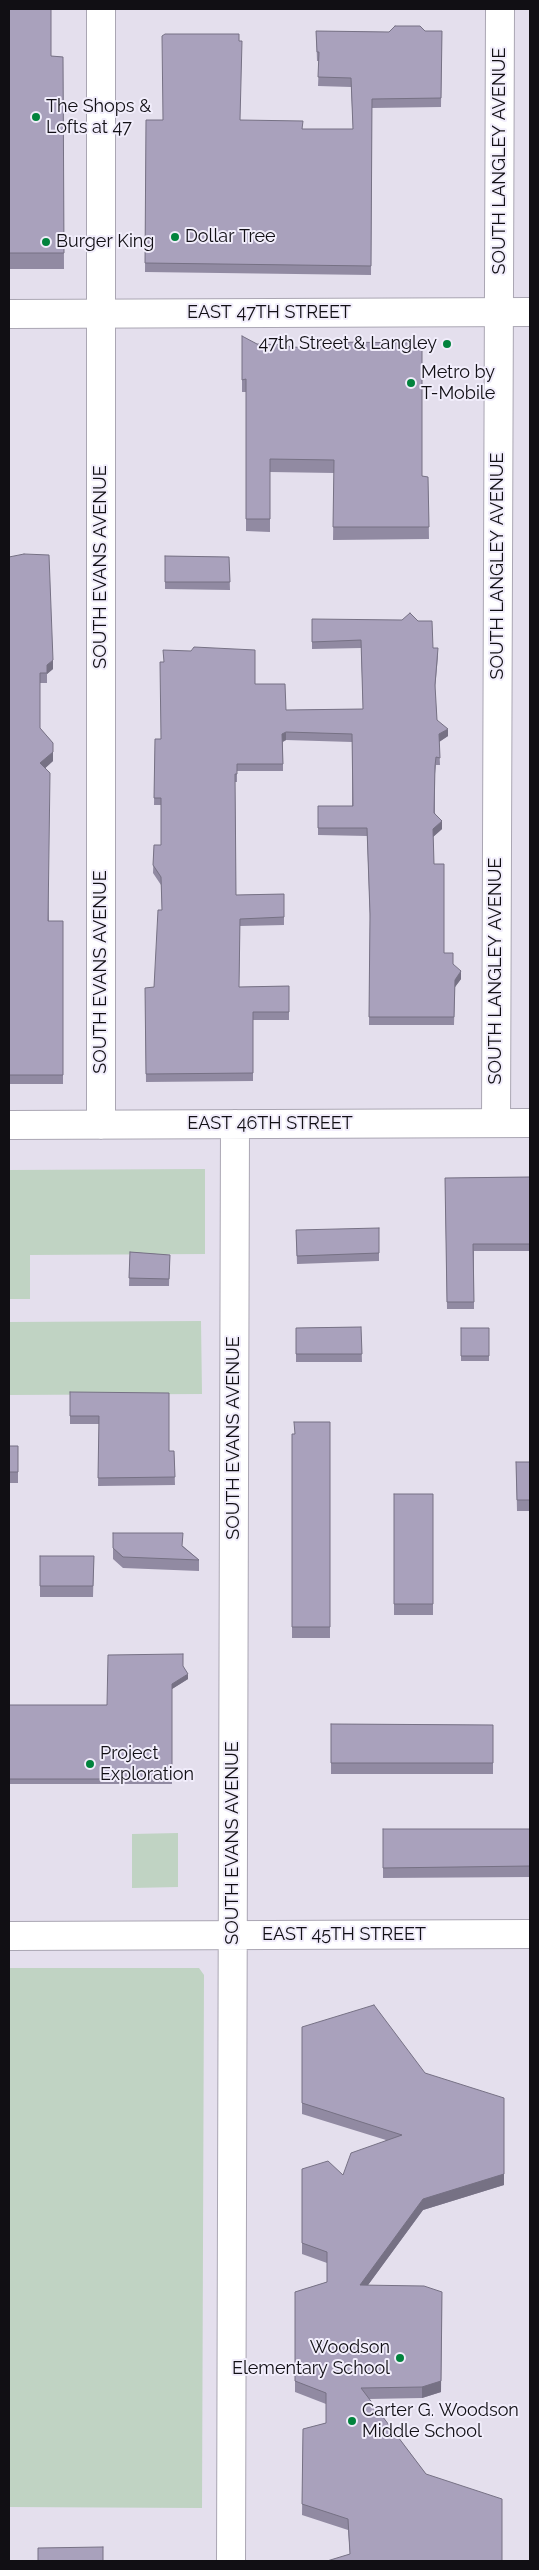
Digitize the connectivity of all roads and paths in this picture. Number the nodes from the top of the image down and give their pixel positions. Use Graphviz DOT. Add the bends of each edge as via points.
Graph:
graph roads {
  1 [pos="101,9"];
  2 [pos="500,9"];
  3 [pos="499,312"];
  4 [pos="530,312"];
  5 [pos="101,313"];
  6 [pos="9,314"];
  7 [pos="496,1123"];
  8 [pos="530,1123"];
  9 [pos="101,1124"];
  10 [pos="235,1124"];
  11 [pos="9,1125"];
  12 [pos="530,1934"];
  13 [pos="9,1936"];
  14 [pos="232,1936"];
  15 [pos="231,2561"];
  1 -- 5 [label="street, SOUTH EVANS AVENUE"];
  2 -- 3 [label="street, SOUTH LANGLEY AVENUE"];
  3 -- 4 [label="street, EAST 47TH STREET"];
  3 -- 5 [label="street, EAST 47TH STREET"];
  3 -- 7 [label="street, SOUTH LANGLEY AVENUE"];
  5 -- 6 [label="street, EAST 47TH STREET"];
  5 -- 9 [label="street, SOUTH EVANS AVENUE"];
  7 -- 8 [label="street, EAST 46TH STREET"];
  7 -- 10 [label="street, EAST 46TH STREET"];
  9 -- 10 [label="street, EAST 46TH STREET"];
  9 -- 11 [label="street, EAST 46TH STREET"];
  10 -- 14 [label="street, SOUTH EVANS AVENUE"];
  12 -- 14 [label="street, EAST 45TH STREET"];
  13 -- 14 [label="street, EAST 45TH STREET"];
  14 -- 15 [label="street, SOUTH EVANS AVENUE"];
}
